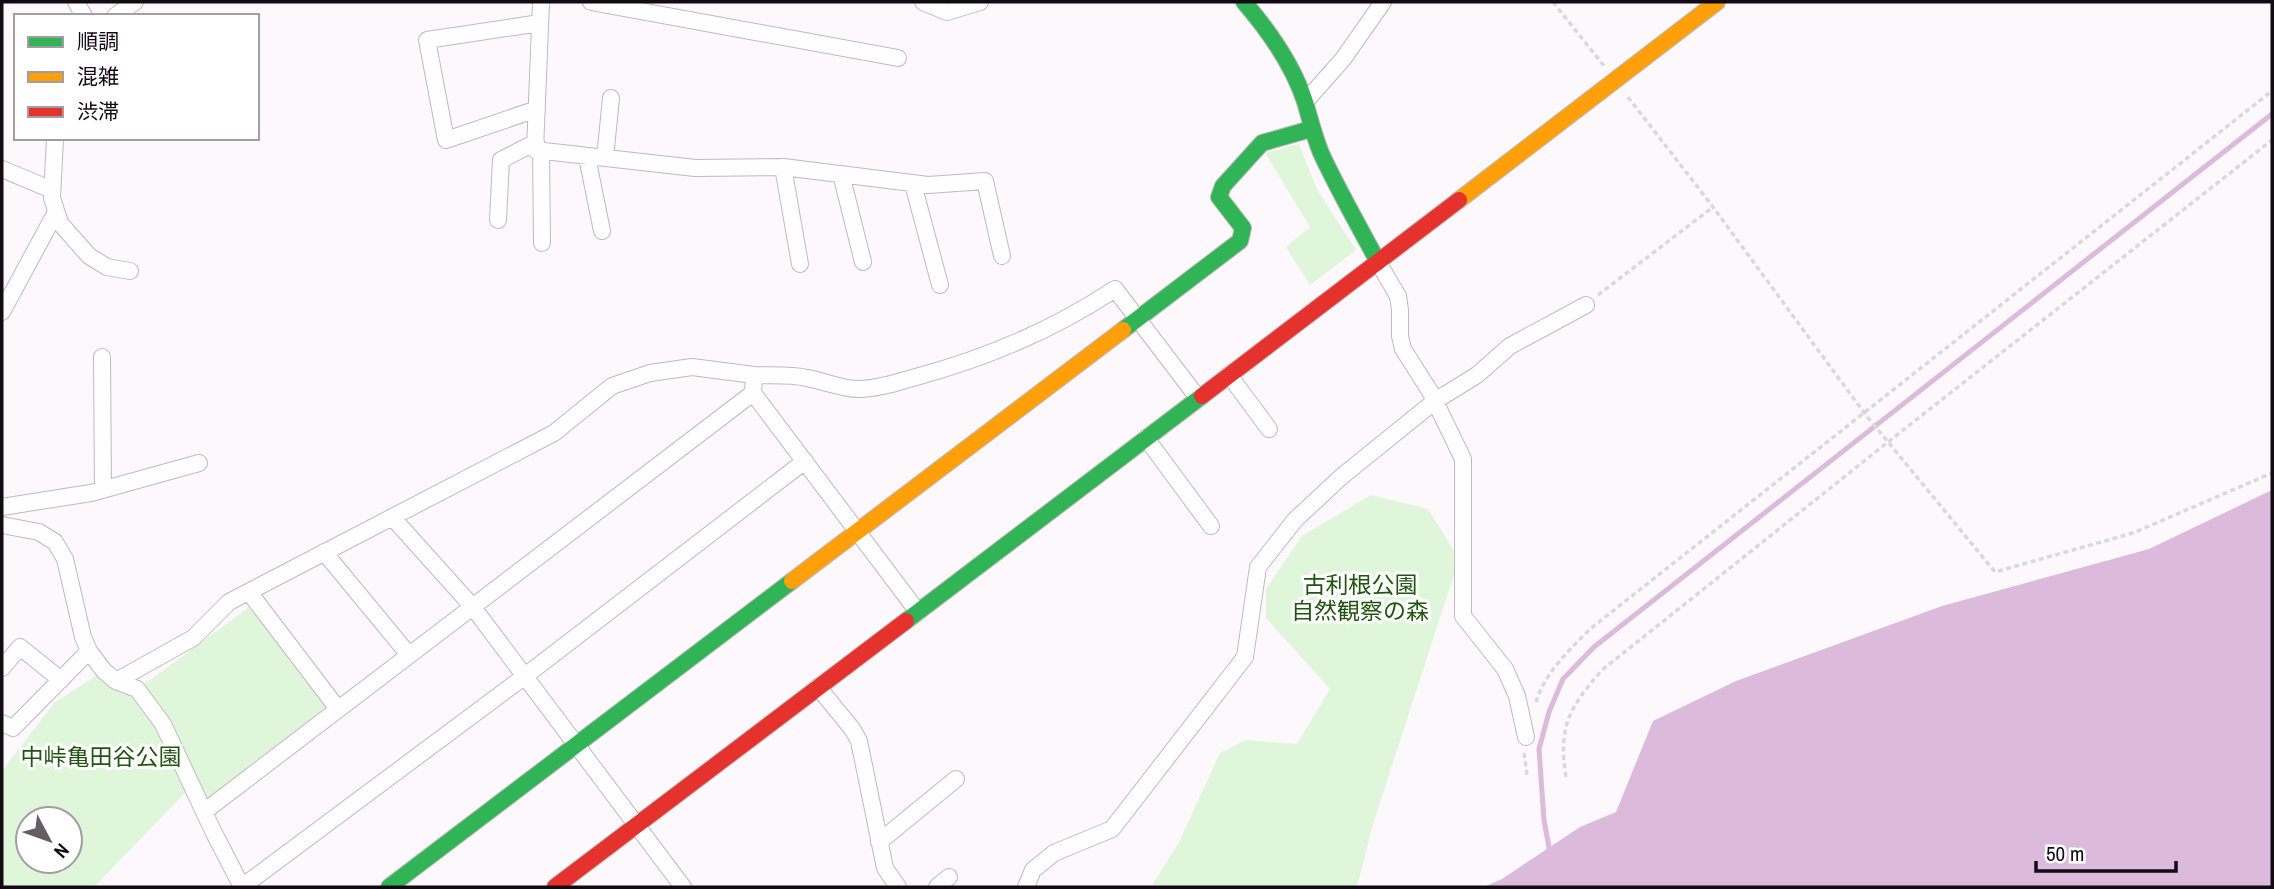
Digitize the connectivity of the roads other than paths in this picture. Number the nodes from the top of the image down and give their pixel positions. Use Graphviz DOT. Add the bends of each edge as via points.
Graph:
graph roads {
  1 [pos="135,2"];
  2 [pos="541,2"];
  3 [pos="591,2"];
  4 [pos="923,2"];
  5 [pos="979,2"];
  6 [pos="1244,2"];
  7 [pos="1383,2"];
  8 [pos="1717,2"];
  9 [pos="118,14"];
  10 [pos="540,23"];
  11 [pos="898,58"];
  12 [pos="611,98"];
  13 [pos="1305,102"];
  14 [pos="537,109"];
  15 [pos="1311,129"];
  16 [pos="55,140"];
  17 [pos="538,146"];
  18 [pos="587,156"];
  19 [pos="605,159"];
  20 [pos="783,167"];
  21 [pos="2,169"];
  22 [pos="841,174"];
  23 [pos="913,184"];
  24 [pos="52,190"];
  25 [pos="57,212"];
  26 [pos="498,220"];
  27 [pos="602,231"];
  28 [pos="542,243"];
  29 [pos="1002,257"];
  30 [pos="863,262"];
  31 [pos="1378,262"];
  32 [pos="800,264"];
  33 [pos="130,271"];
  34 [pos="940,285"];
  35 [pos="1586,305"];
  36 [pos="2,312"];
  37 [pos="1138,318"];
  38 [pos="102,357"];
  39 [pos="754,375"];
  40 [pos="1229,375"];
  41 [pos="753,393"];
  42 [pos="1198,398"];
  43 [pos="1435,401"];
  44 [pos="1269,429"];
  45 [pos="1146,438"];
  46 [pos="805,461"];
  47 [pos="199,463"];
  48 [pos="103,490"];
  49 [pos="2,507"];
  50 [pos="392,517"];
  51 [pos="2,526"];
  52 [pos="1211,526"];
  53 [pos="858,530"];
  54 [pos="324,552"];
  55 [pos="249,592"];
  56 [pos="472,607"];
  57 [pos="918,611"];
  58 [pos="89,651"];
  59 [pos="410,655"];
  60 [pos="2,667"];
  61 [pos="525,676"];
  62 [pos="61,680"];
  63 [pos="116,681"];
  64 [pos="818,687"];
  65 [pos="338,709"];
  66 [pos="2,723"];
  67 [pos="1526,737"];
  68 [pos="577,745"];
  69 [pos="956,779"];
  70 [pos="205,811"];
  71 [pos="637,825"];
  72 [pos="879,842"];
  73 [pos="242,887"];
  74 [pos="388,887"];
  75 [pos="555,887"];
  76 [pos="683,887"];
  77 [pos="898,887"];
  78 [pos="1026,887"];
  1 -- 9 [label="street"];
  2 -- 10 [label="street"];
  3 -- 11 [label="street"];
  4 -- 5 [label="street" via="947,12"];
  6 -- 13 [label="street" via="1281,52"];
  7 -- 13 [label="street" via="1343,59"];
  8 -- 31 [label="street"];
  10 -- 14 [label="street"];
  10 -- 14 [label="street" via="426,40 446,140"];
  12 -- 19 [label="street"];
  13 -- 15 [label="street"];
  14 -- 17 [label="street"];
  15 -- 31 [label="street"];
  15 -- 37 [label="street" via="1262,143 1253,151 1219,197 1243,228 1240,241"];
  16 -- 24 [label="street"];
  17 -- 18 [label="street"];
  17 -- 26 [label="street" via="501,160"];
  17 -- 28 [label="street"];
  18 -- 19 [label="street"];
  18 -- 27 [label="street"];
  19 -- 20 [label="street" via="695,168"];
  20 -- 22 [label="street"];
  20 -- 32 [label="street"];
  21 -- 24 [label="street"];
  22 -- 23 [label="street"];
  22 -- 30 [label="street"];
  23 -- 29 [label="street" via="985,181"];
  23 -- 34 [label="street"];
  24 -- 25 [label="street"];
  25 -- 33 [label="street" via="67,234 89,256 107,267"];
  25 -- 36 [label="street"];
  31 -- 40 [label="street"];
  31 -- 43 [label="street" via="1398,296 1403,349"];
  35 -- 43 [label="street" via="1510,346 1477,375"];
  37 -- 39 [label="street" via="1115,289 1032,335 960,365 889,384 860,389 806,377"];
  37 -- 42 [label="street"];
  37 -- 53 [label="street"];
  38 -- 48 [label="street"];
  39 -- 41 [label="street"];
  39 -- 50 [label="street" via="692,367 650,373 612,386 554,433"];
  40 -- 42 [label="street"];
  40 -- 44 [label="street"];
  41 -- 46 [label="street"];
  41 -- 56 [label="street"];
  42 -- 45 [label="street"];
  43 -- 67 [label="street" via="1463,459 1463,616 1505,669"];
  43 -- 78 [label="street" via="1340,477 1295,520 1258,567 1245,657 1112,830 1054,853 1033,870"];
  45 -- 52 [label="street"];
  45 -- 57 [label="street"];
  46 -- 53 [label="street"];
  46 -- 61 [label="street"];
  47 -- 48 [label="street"];
  48 -- 49 [label="street"];
  50 -- 54 [label="street"];
  50 -- 56 [label="street"];
  51 -- 58 [label="street" via="39,532 55,542 65,559"];
  53 -- 57 [label="street"];
  53 -- 68 [label="street"];
  54 -- 55 [label="street"];
  54 -- 59 [label="street"];
  55 -- 63 [label="street" via="229,602 193,638"];
  55 -- 65 [label="street"];
  56 -- 59 [label="street"];
  56 -- 61 [label="street"];
  57 -- 64 [label="street"];
  58 -- 62 [label="street"];
  58 -- 63 [label="street"];
  59 -- 65 [label="street"];
  60 -- 62 [label="street" via="20,647"];
  61 -- 68 [label="street"];
  61 -- 73 [label="street"];
  62 -- 66 [label="street" via="13,728"];
  63 -- 70 [label="street" via="137,689 163,724"];
  64 -- 71 [label="street"];
  64 -- 72 [label="street" via="859,741"];
  65 -- 70 [label="street"];
  68 -- 71 [label="street"];
  68 -- 74 [label="street"];
  69 -- 72 [label="street"];
  70 -- 73 [label="street"];
  71 -- 75 [label="street"];
  71 -- 76 [label="street"];
  72 -- 77 [label="street" via="886,868"];
}
